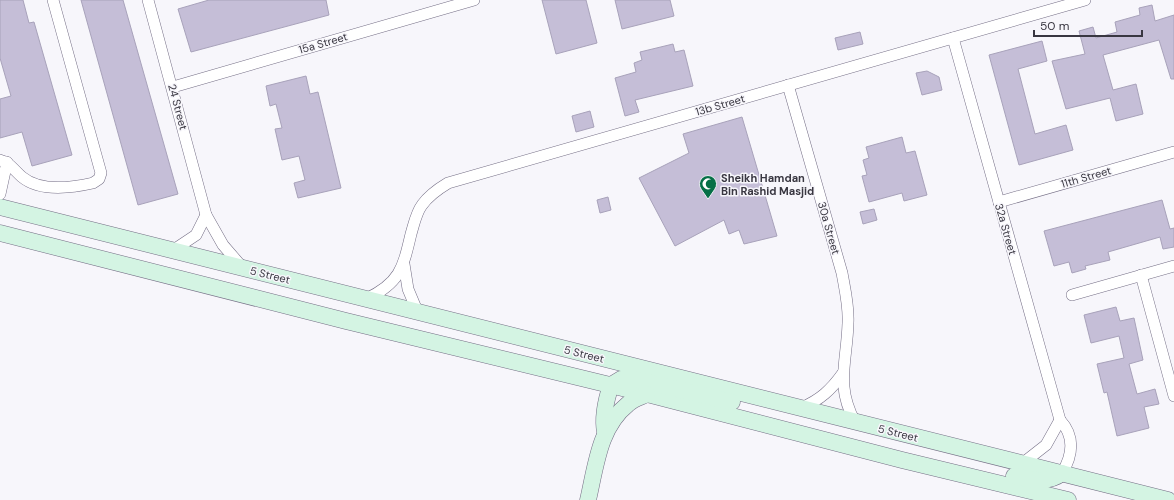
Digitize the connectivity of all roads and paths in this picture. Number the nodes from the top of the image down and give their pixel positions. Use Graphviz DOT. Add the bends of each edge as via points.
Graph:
graph roads {
  1 [pos="53,0"];
  2 [pos="148,0"];
  3 [pos="474,0"];
  4 [pos="1086,0"];
  5 [pos="953,38"];
  6 [pos="788,85"];
  7 [pos="172,87"];
  8 [pos="1174,152"];
  9 [pos="3,161"];
  10 [pos="0,194"];
  11 [pos="999,202"];
  12 [pos="0,207"];
  13 [pos="206,215"];
  14 [pos="0,233"];
  15 [pos="172,251"];
  16 [pos="404,264"];
  17 [pos="1174,266"];
  18 [pos="244,269"];
  19 [pos="1141,275"];
  20 [pos="1072,295"];
  21 [pos="366,299"];
  22 [pos="418,313"];
  23 [pos="843,373"];
  24 [pos="611,385"];
  25 [pos="647,394"];
  26 [pos="1174,396"];
  27 [pos="770,400"];
  28 [pos="801,408"];
  29 [pos="1060,420"];
  30 [pos="855,422"];
  31 [pos="605,432"];
  32 [pos="902,460"];
  33 [pos="1023,463"];
  34 [pos="1062,473"];
  35 [pos="588,500"];
  36 [pos="1068,500"];
  37 [pos="1168,500"];
  1 -- 9 [label="street" via="101,173 93,184 41,187 22,178"];
  2 -- 7 [label="street, 24 Street"];
  3 -- 7 [label="street, 15a Street"];
  4 -- 5 [label="street, 13b Street"];
  5 -- 6 [label="street, 13b Street"];
  5 -- 11 [label="street, 32a Street"];
  6 -- 16 [label="street, 13b Street" via="448,183 434,192 422,206 414,221"];
  6 -- 23 [label="street, 30a Street" via="847,297 847,345"];
  7 -- 13 [label="street, 24 Street"];
  8 -- 11 [label="street, 11th Street"];
  9 -- 10 [label="street"];
  11 -- 29 [label="street, 32a Street"];
  12 -- 15 [label="street, 5 Street"];
  13 -- 15 [label="street" via="196,235"];
  13 -- 18 [label="street, 24 Street" via="223,246"];
  14 -- 24 [label="street"];
  15 -- 18 [label="street, 5 Street"];
  16 -- 21 [label="street, 13b Street" via="388,285"];
  16 -- 22 [label="street, 13b Street" via="408,289"];
  17 -- 19 [label="street"];
  18 -- 21 [label="street, 5 Street"];
  19 -- 20 [label="street"];
  19 -- 26 [label="street"];
  21 -- 22 [label="street, 5 Street"];
  22 -- 27 [label="street, 5 Street"];
  23 -- 28 [label="street, 30a Street" via="827,394 815,403"];
  23 -- 30 [label="street, 30a Street" via="844,396"];
  24 -- 25 [label="street"];
  24 -- 27 [label="street" via="615,381 627,378 752,406"];
  24 -- 31 [label="street" via="604,411"];
  25 -- 31 [label="street" via="629,402 614,417"];
  25 -- 32 [label="street"];
  27 -- 28 [label="street, 5 Street"];
  28 -- 30 [label="street, 5 Street"];
  29 -- 33 [label="street" via="1046,445"];
  29 -- 34 [label="street, 32a Street" via="1069,433 1071,442 1071,453"];
  30 -- 33 [label="street, 5 Street"];
  31 -- 35 [label="street"];
  32 -- 34 [label="street" via="926,456 1037,481 1048,480"];
  32 -- 36 [label="street"];
  33 -- 34 [label="street, 5 Street"];
  34 -- 37 [label="street, 5 Street"];
}
